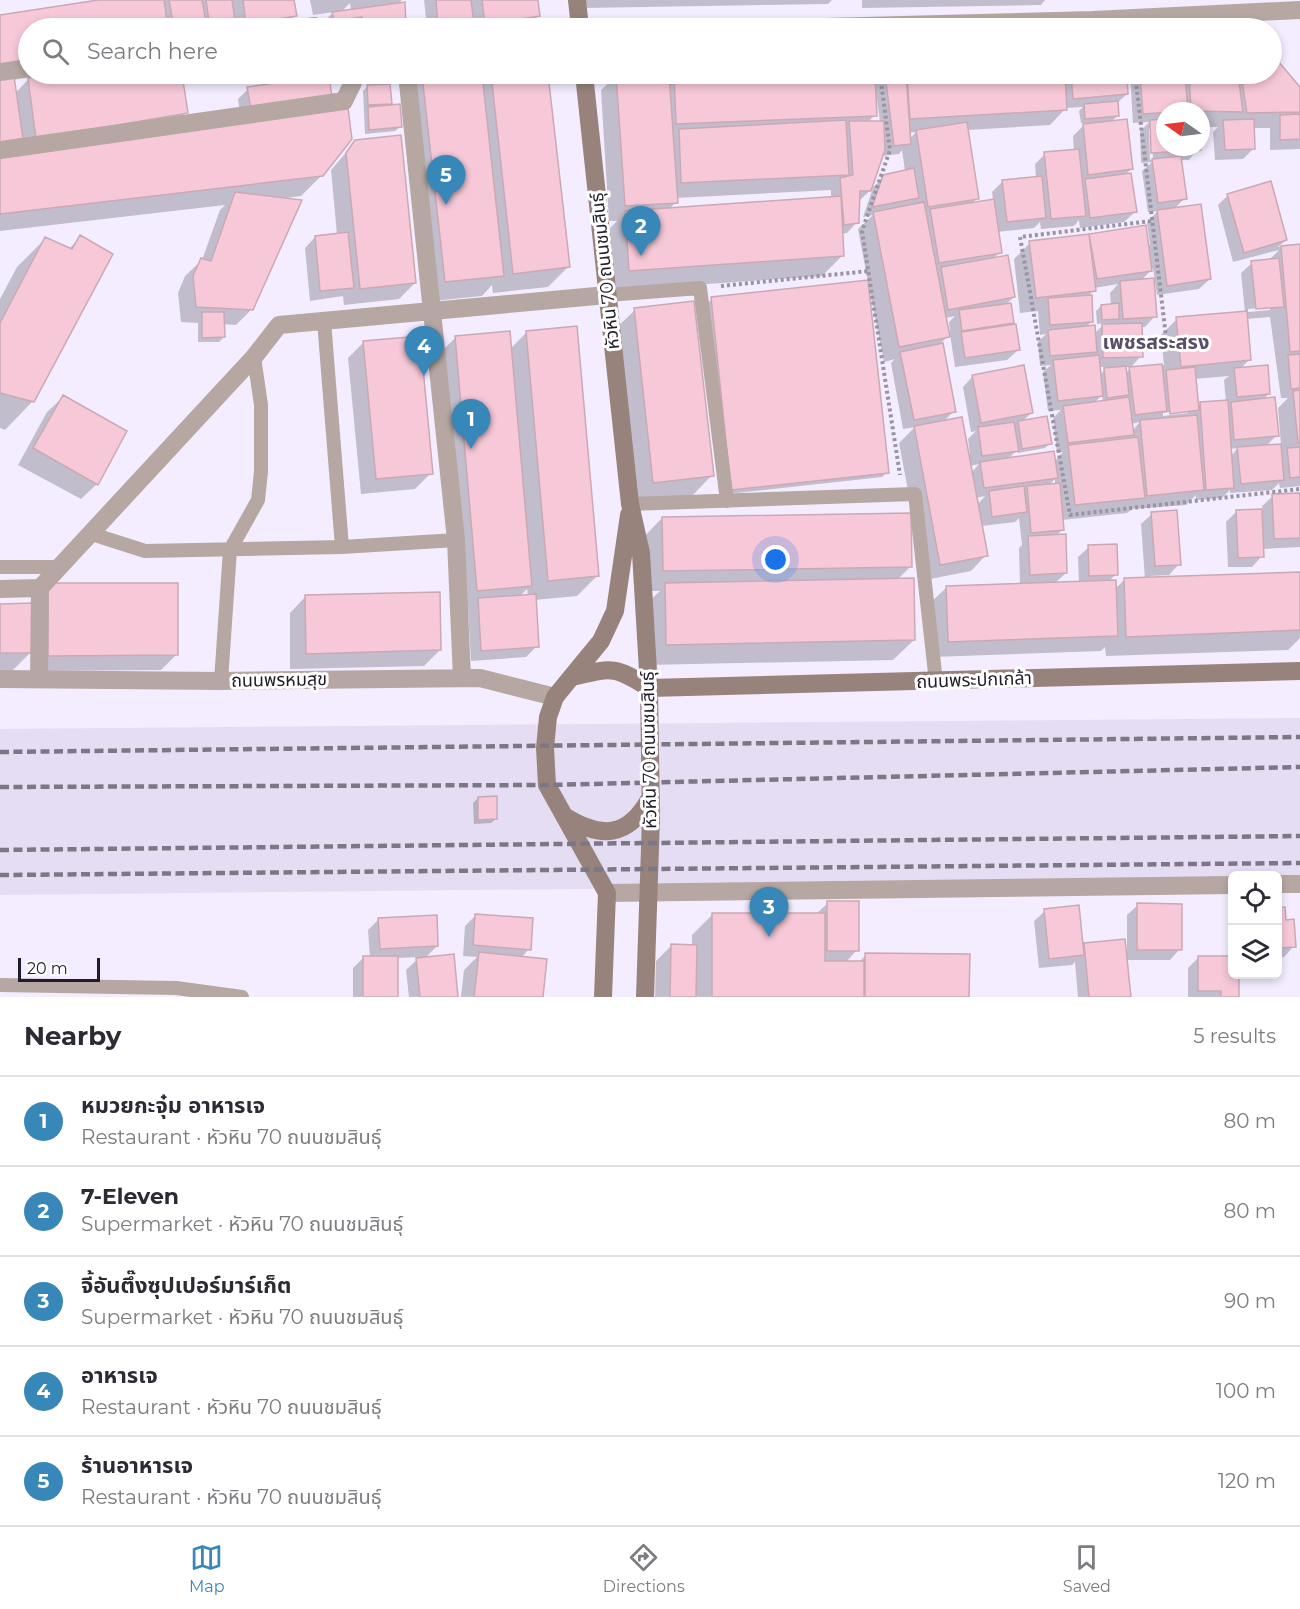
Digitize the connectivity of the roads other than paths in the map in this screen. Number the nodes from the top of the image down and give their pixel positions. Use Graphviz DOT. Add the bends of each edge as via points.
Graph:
graph roads {
  1 [pos="577,0"];
  2 [pos="1300,10"];
  3 [pos="579,18"];
  4 [pos="1134,18"];
  5 [pos="18,69"];
  6 [pos="0,72"];
  7 [pos="352,84"];
  8 [pos="408,84"];
  9 [pos="585,84"];
  10 [pos="0,150"];
  11 [pos="607,295"];
  12 [pos="434,310"];
  13 [pos="324,321"];
  14 [pos="254,357"];
  15 [pos="727,501"];
  16 [pos="630,504"];
  17 [pos="92,534"];
  18 [pos="456,540"];
  19 [pos="342,547"];
  20 [pos="230,550"];
  21 [pos="0,567"];
  22 [pos="60,567"];
  23 [pos="40,588"];
  24 [pos="0,589"];
  25 [pos="1300,671"];
  26 [pos="572,677"];
  27 [pos="39,678"];
  28 [pos="462,678"];
  29 [pos="0,679"];
  30 [pos="221,681"];
  31 [pos="936,682"];
  32 [pos="649,688"];
  33 [pos="555,697"];
  34 [pos="651,796"];
  35 [pos="563,816"];
  36 [pos="1282,884"];
  37 [pos="1300,884"];
  38 [pos="1228,885"];
  39 [pos="648,892"];
  40 [pos="606,893"];
  41 [pos="0,985"];
  42 [pos="242,997"];
  43 [pos="603,997"];
  44 [pos="645,997"];
  1 -- 3 [label="main road"];
  2 -- 4 [label="street"];
  5 -- 6 [label="street"];
  7 -- 10 [label="street" via="344,101"];
  8 -- 12 [label="street"];
  9 -- 11 [label="main road, หัวหิน 70 ถนนชมสินธุ์"];
  11 -- 12 [label="street"];
  11 -- 15 [label="lane" via="700,288"];
  11 -- 16 [label="main road, หัวหิน 70 ถนนชมสินธุ์"];
  12 -- 13 [label="street"];
  12 -- 18 [label="street"];
  13 -- 14 [label="street" via="279,325"];
  13 -- 19 [label="lane"];
  14 -- 17 [label="street"];
  14 -- 20 [label="lane" via="261,405 258,500"];
  15 -- 16 [label="lane"];
  15 -- 31 [label="lane" via="915,494"];
  16 -- 26 [label="main road, หัวหิน 70 ถนนชมสินธุ์" via="615,611 601,641"];
  16 -- 32 [label="main road, หัวหิน 70 ถนนชมสินธุ์" via="641,553"];
  17 -- 20 [label="lane" via="145,551"];
  17 -- 22 [label="street"];
  18 -- 19 [label="lane"];
  18 -- 28 [label="street"];
  19 -- 20 [label="lane"];
  20 -- 30 [label="lane"];
  21 -- 22 [label="lane"];
  22 -- 23 [label="street"];
  23 -- 24 [label="street"];
  23 -- 27 [label="street"];
  25 -- 31 [label="main road, ถนนพระปกเกล้า"];
  26 -- 32 [label="main road" via="613,669"];
  26 -- 33 [label="main road, หัวหิน 70 ถนนชมสินธุ์"];
  27 -- 29 [label="street, ถนนพรหมสุข"];
  27 -- 30 [label="street, ถนนพรหมสุข"];
  28 -- 30 [label="street, ถนนพรหมสุข"];
  28 -- 33 [label="street, ถนนพรหมสุข" via="480,678"];
  31 -- 32 [label="main road, ถนนพระปกเกล้า"];
  32 -- 34 [label="main road, หัวหิน 70 ถนนชมสินธุ์"];
  33 -- 35 [label="main road, หัวหิน 70 ถนนชมสินธุ์" via="548,717 544,763 547,785"];
  34 -- 35 [label="main road" via="639,817 617,831 581,827"];
  34 -- 39 [label="main road, หัวหิน 70 ถนนชมสินธุ์"];
  35 -- 40 [label="main road, หัวหิน 70 ถนนชมสินธุ์"];
  36 -- 37 [label="street"];
  38 -- 39 [label="street"];
  39 -- 40 [label="street"];
  39 -- 44 [label="main road, หัวหิน 70 ถนนชมสินธุ์"];
  40 -- 43 [label="main road"];
  41 -- 42 [label="lane" via="176,988"];
}
